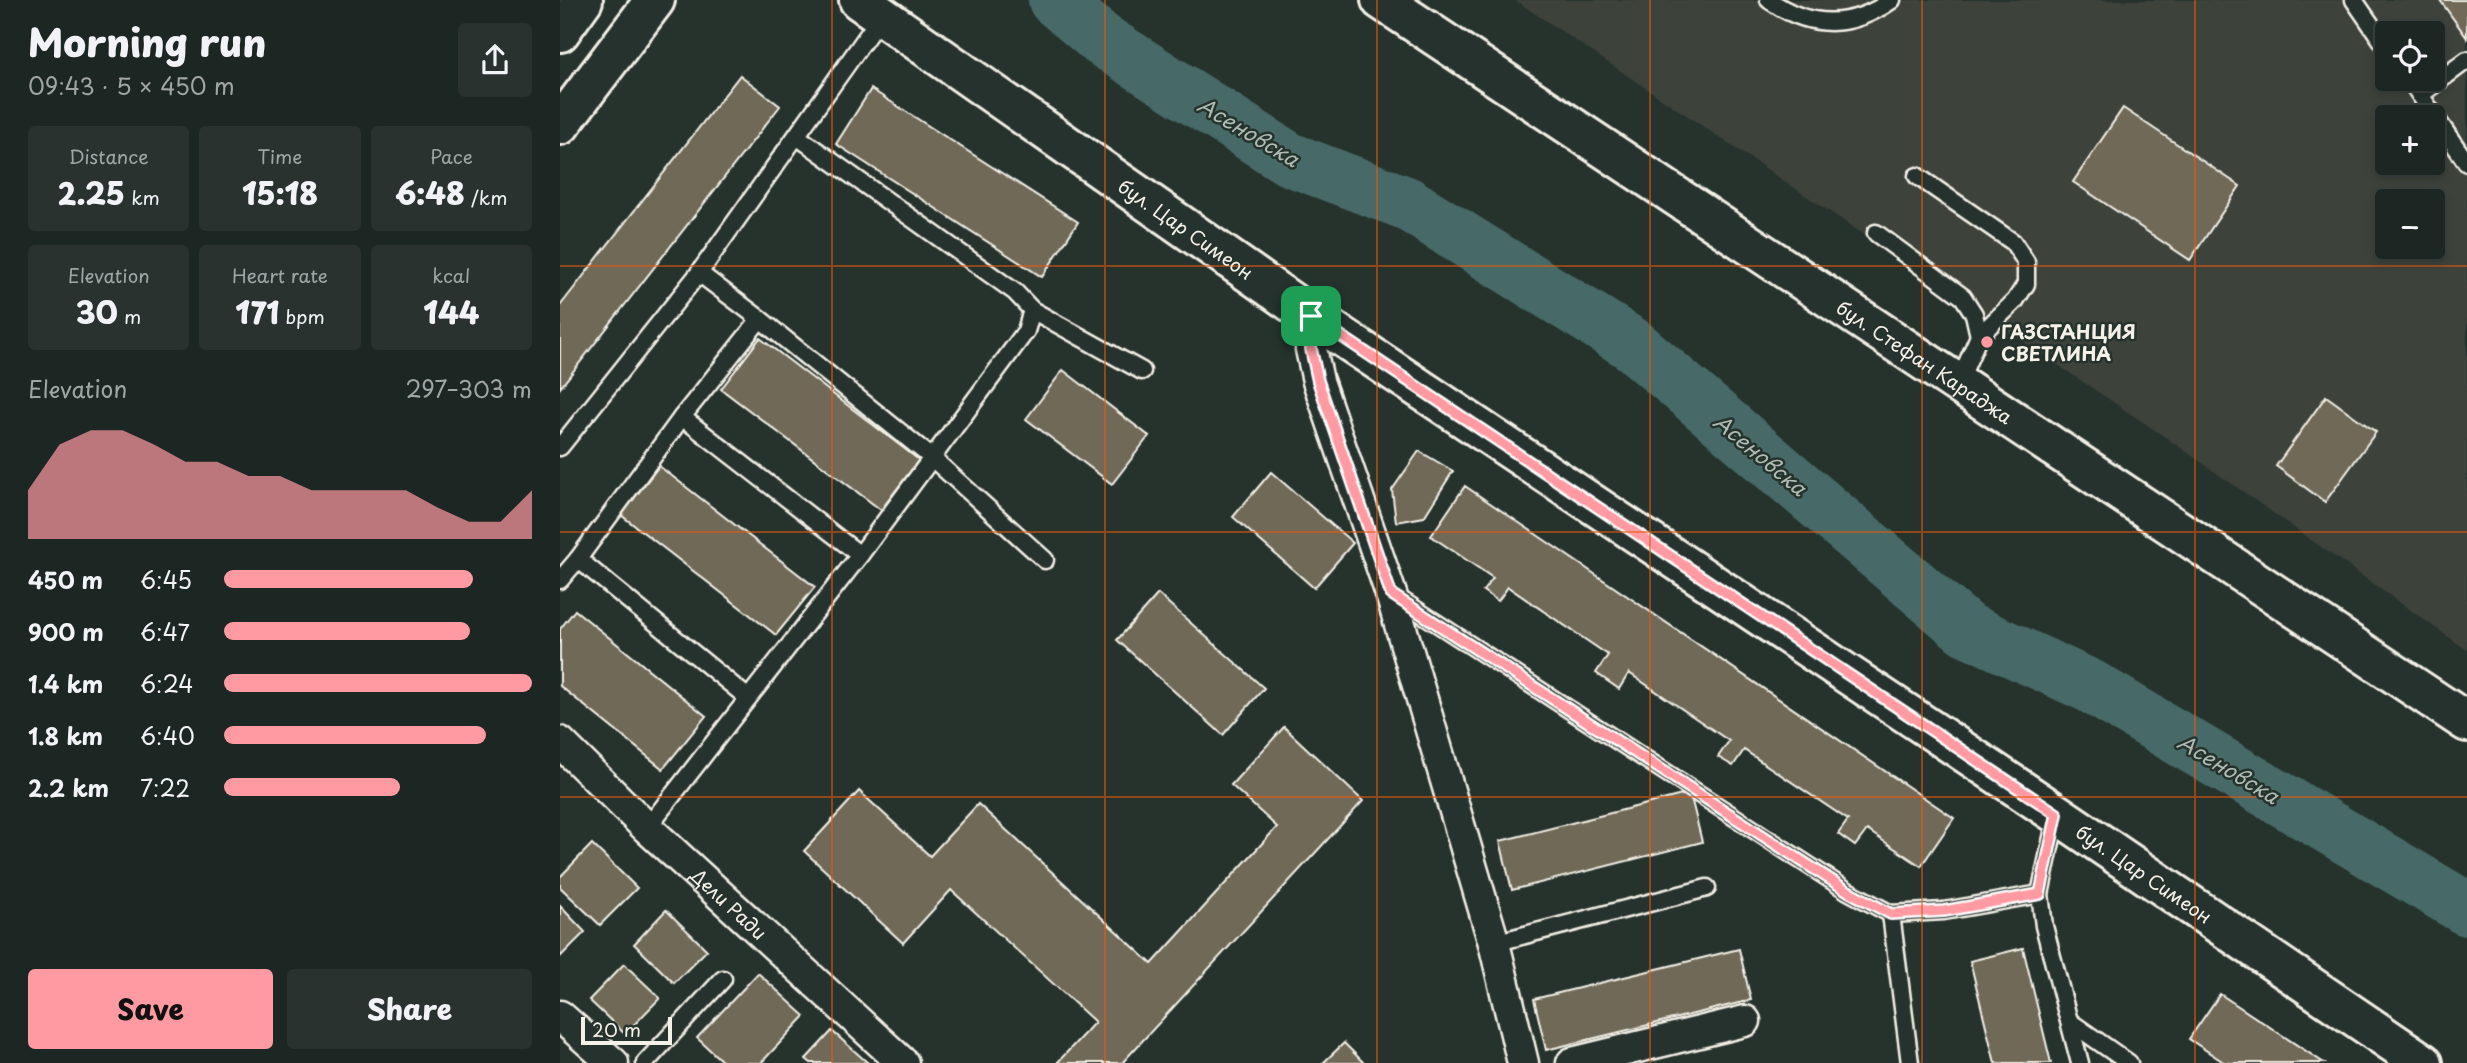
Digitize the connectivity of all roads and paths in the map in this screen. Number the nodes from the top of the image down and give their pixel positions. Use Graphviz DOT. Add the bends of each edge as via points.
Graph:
graph roads {
  1 [pos="583,0"];
  2 [pos="655,0"];
  3 [pos="1381,0"];
  4 [pos="1769,0"];
  5 [pos="1892,0"];
  6 [pos="2354,0"];
  7 [pos="871,8"];
  8 [pos="2375,31"];
  9 [pos="560,32"];
  10 [pos="2467,60"];
  11 [pos="2417,91"];
  12 [pos="2420,95"];
  13 [pos="560,125"];
  14 [pos="798,137"];
  15 [pos="2467,163"];
  16 [pos="1917,176"];
  17 [pos="1877,233"];
  18 [pos="699,273"];
  19 [pos="1032,310"];
  20 [pos="1311,316"];
  21 [pos="760,319"];
  22 [pos="1979,336"];
  23 [pos="1142,371"];
  24 [pos="1958,384"];
  25 [pos="682,418"];
  26 [pos="560,447"];
  27 [pos="931,457"];
  28 [pos="860,555"];
  29 [pos="578,559"];
  30 [pos="1045,560"];
  31 [pos="560,580"];
  32 [pos="1391,594"];
  33 [pos="748,698"];
  34 [pos="2467,722"];
  35 [pos="560,741"];
  36 [pos="2057,814"];
  37 [pos="647,828"];
  38 [pos="1707,888"];
  39 [pos="2040,894"];
  40 [pos="1891,914"];
  41 [pos="1494,943"];
  42 [pos="723,978"];
  43 [pos="560,1016"];
  44 [pos="1745,1021"];
  45 [pos="2069,1021"];
  46 [pos="613,1063"];
  47 [pos="645,1063"];
  48 [pos="903,1063"];
  49 [pos="1523,1063"];
  50 [pos="1572,1063"];
  51 [pos="1910,1063"];
  52 [pos="2080,1063"];
  53 [pos="2129,1063"];
  54 [pos="2423,1063"];
  1 -- 9 [label="main road"];
  2 -- 13 [label="main road"];
  3 -- 24 [label="main road, бул. Стефан Караджа"];
  4 -- 5 [label="lane" via="1802,18 1828,23 1855,19"];
  6 -- 8 [label="lane"];
  7 -- 14 [label="lane"];
  7 -- 20 [label="main road, бул. Цар Симеон"];
  10 -- 12 [label="lane"];
  11 -- 12 [label="lane"];
  12 -- 15 [label="lane"];
  14 -- 18 [label="lane"];
  14 -- 19 [label="lane" via="1015,292"];
  16 -- 22 [label="lane" via="2013,242 2026,262 2026,284"];
  17 -- 22 [label="lane" via="1963,297 1974,314"];
  18 -- 21 [label="lane"];
  18 -- 26 [label="lane"];
  19 -- 23 [label="lane"];
  19 -- 27 [label="lane" via="1026,331"];
  20 -- 32 [label="street" via="1311,349 1318,381"];
  20 -- 36 [label="main road, бул. Цар Симеон"];
  21 -- 25 [label="lane"];
  21 -- 27 [label="lane"];
  22 -- 24 [label="lane"];
  24 -- 34 [label="main road, бул. Стефан Караджа"];
  25 -- 28 [label="lane"];
  25 -- 29 [label="lane"];
  27 -- 28 [label="lane"];
  27 -- 30 [label="lane"];
  28 -- 33 [label="lane"];
  29 -- 31 [label="lane"];
  29 -- 33 [label="lane"];
  32 -- 40 [label="lane" via="1848,891"];
  32 -- 41 [label="street"];
  33 -- 37 [label="lane"];
  35 -- 37 [label="street, Дели Ради"];
  36 -- 39 [label="lane"];
  36 -- 54 [label="main road, бул. Цар Симеон"];
  37 -- 48 [label="street, Дели Ради"];
  38 -- 41 [label="lane"];
  39 -- 40 [label="lane" via="1944,911"];
  39 -- 45 [label="lane"];
  40 -- 51 [label="lane"];
  41 -- 49 [label="street"];
  42 -- 47 [label="lane"];
  43 -- 46 [label="street"];
  44 -- 50 [label="street"];
  45 -- 52 [label="lane"];
  45 -- 53 [label="lane"];
}
